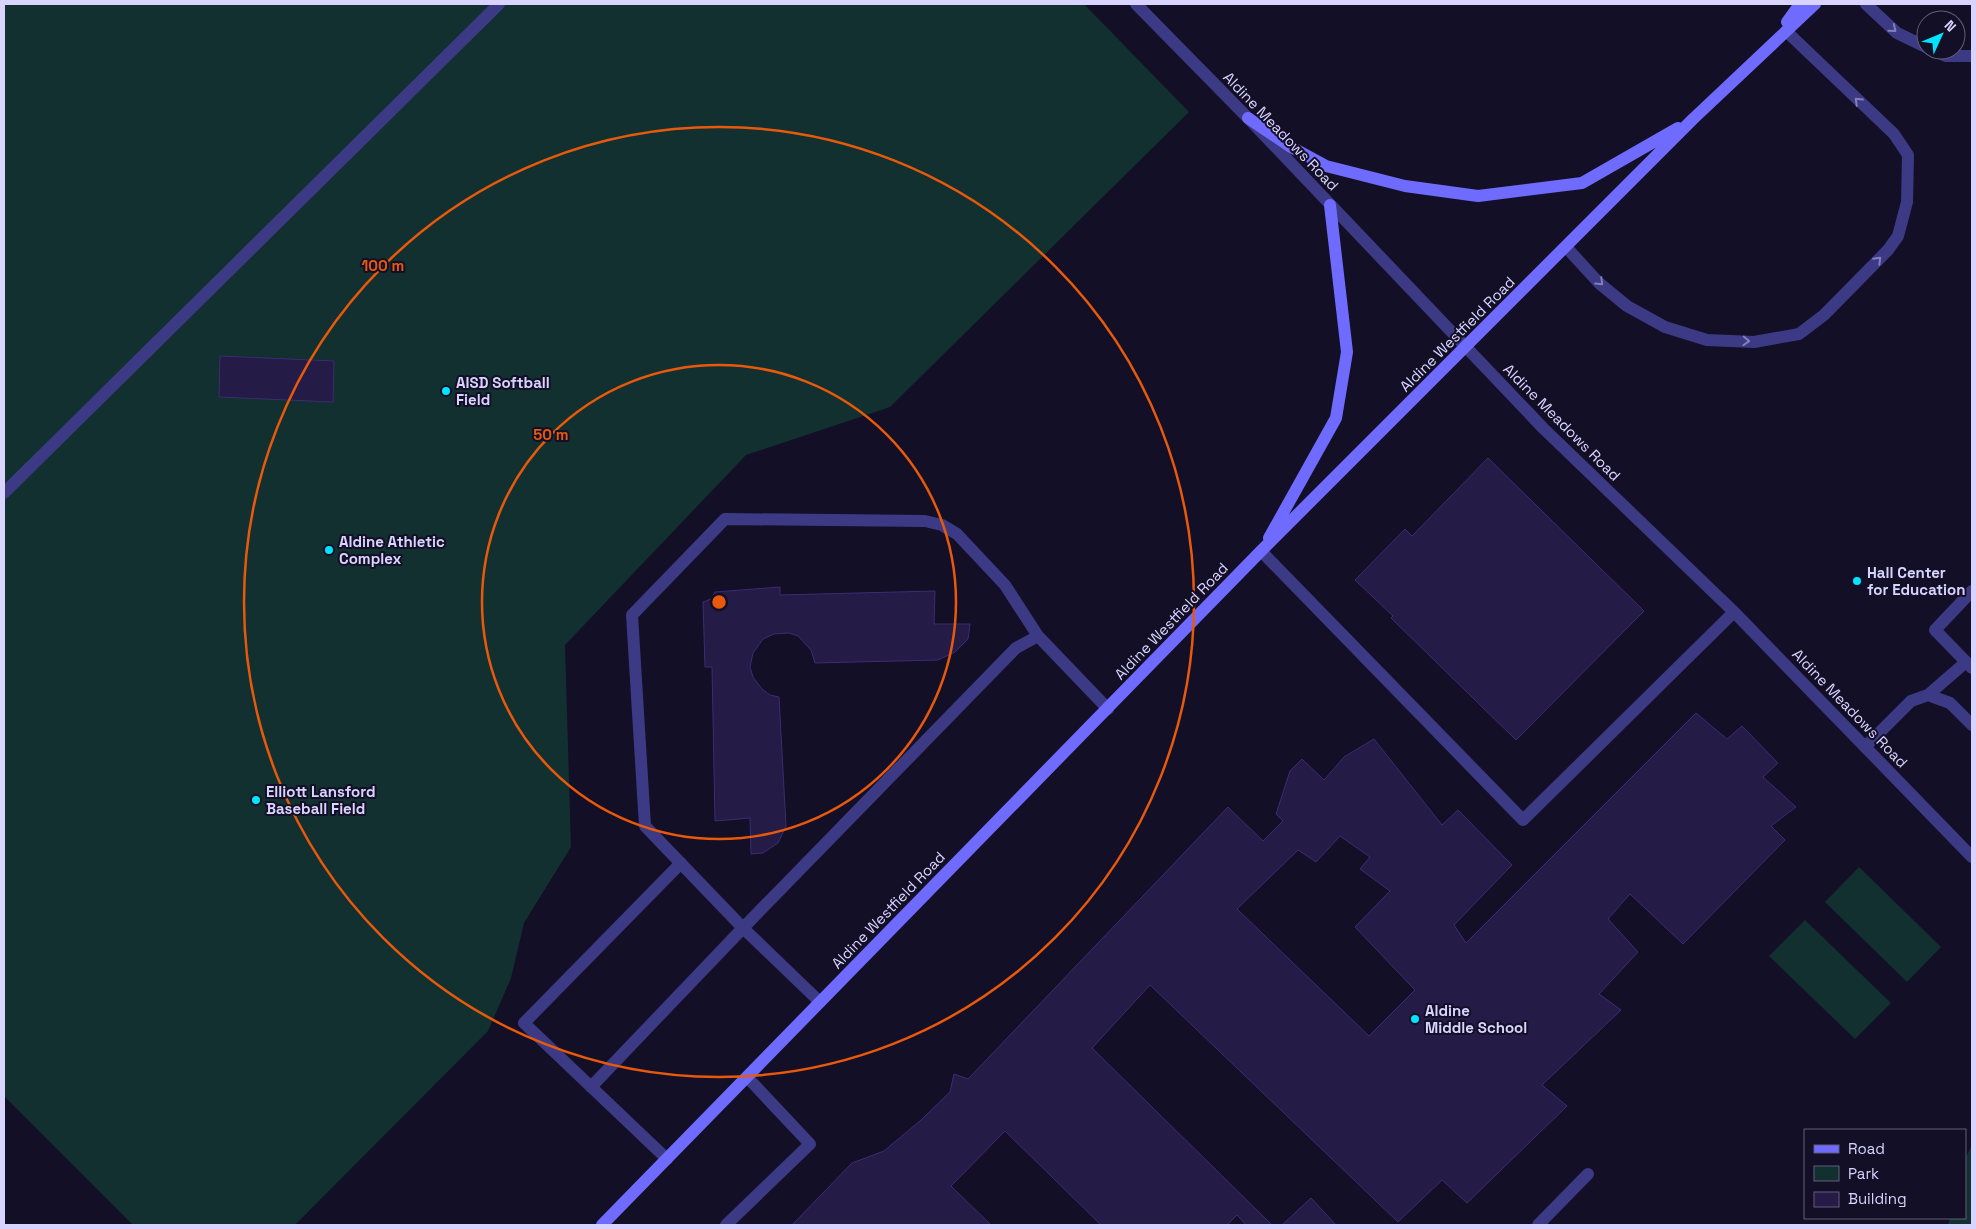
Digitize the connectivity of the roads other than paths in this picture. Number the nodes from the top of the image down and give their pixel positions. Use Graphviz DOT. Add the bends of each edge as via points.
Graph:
graph roads {
  1 [pos="499,4"];
  2 [pos="1136,4"];
  3 [pos="1800,4"];
  4 [pos="1815,4"];
  5 [pos="1866,4"];
  6 [pos="1786,31"];
  7 [pos="1916,42"];
  8 [pos="1770,46"];
  9 [pos="1248,118"];
  10 [pos="1693,119"];
  11 [pos="1330,205"];
  12 [pos="1566,247"];
  13 [pos="1466,348"];
  14 [pos="4,493"];
  15 [pos="1261,551"];
  16 [pos="1972,591"];
  17 [pos="1734,612"];
  18 [pos="1038,636"];
  19 [pos="1969,665"];
  20 [pos="1928,695"];
  21 [pos="1108,709"];
  22 [pos="1972,726"];
  23 [pos="1865,747"];
  24 [pos="1972,857"];
  25 [pos="681,863"];
  26 [pos="743,928"];
  27 [pos="820,1002"];
  28 [pos="747,1077"];
  29 [pos="591,1087"];
  30 [pos="667,1160"];
  31 [pos="1588,1174"];
  32 [pos="602,1225"];
  33 [pos="726,1225"];
  34 [pos="1538,1225"];
  1 -- 14 [label="street"];
  2 -- 9 [label="street, Aldine Meadows Road"];
  3 -- 8 [label="main road, Aldine Westfield Road"];
  4 -- 6 [label="main road, Aldine Westfield Road"];
  5 -- 7 [label="street, one-way" via="1897,33"];
  6 -- 8 [label="main road, Aldine Westfield Road"];
  12 -- 6 [label="street, one-way" via="1599,283 1627,306 1665,327 1707,340 1754,342 1799,334 1824,315 1898,236 1906,202 1908,155 1894,134"];
  8 -- 10 [label="main road, Aldine Westfield Road"];
  9 -- 10 [label="main road" via="1326,166 1406,186 1478,196 1582,183"];
  9 -- 11 [label="street, Aldine Meadows Road"];
  10 -- 12 [label="main road, Aldine Westfield Road"];
  11 -- 13 [label="street, Aldine Meadows Road"];
  11 -- 15 [label="main road" via="1347,352 1336,418"];
  12 -- 13 [label="main road, Aldine Westfield Road"];
  13 -- 15 [label="main road, Aldine Westfield Road"];
  13 -- 17 [label="street, Aldine Meadows Road" via="1543,428"];
  15 -- 17 [label="street" via="1523,820"];
  15 -- 21 [label="main road, Aldine Westfield Road"];
  16 -- 19 [label="street" via="1935,630"];
  17 -- 23 [label="street, Aldine Meadows Road"];
  18 -- 21 [label="street"];
  18 -- 25 [label="street" via="1005,585 957,534 942,524 925,521 724,519 632,615 645,826"];
  18 -- 26 [label="street" via="1016,648"];
  19 -- 20 [label="street"];
  20 -- 22 [label="street" via="1950,703"];
  20 -- 23 [label="street" via="1911,701"];
  21 -- 27 [label="main road, Aldine Westfield Road"];
  23 -- 24 [label="street, Aldine Meadows Road"];
  25 -- 26 [label="street"];
  25 -- 29 [label="street" via="524,1023"];
  26 -- 27 [label="street"];
  26 -- 29 [label="street"];
  27 -- 28 [label="main road, Aldine Westfield Road"];
  28 -- 30 [label="main road, Aldine Westfield Road"];
  28 -- 33 [label="street" via="810,1144"];
  29 -- 30 [label="street"];
  30 -- 32 [label="main road, Aldine Westfield Road"];
  31 -- 34 [label="street"];
}
